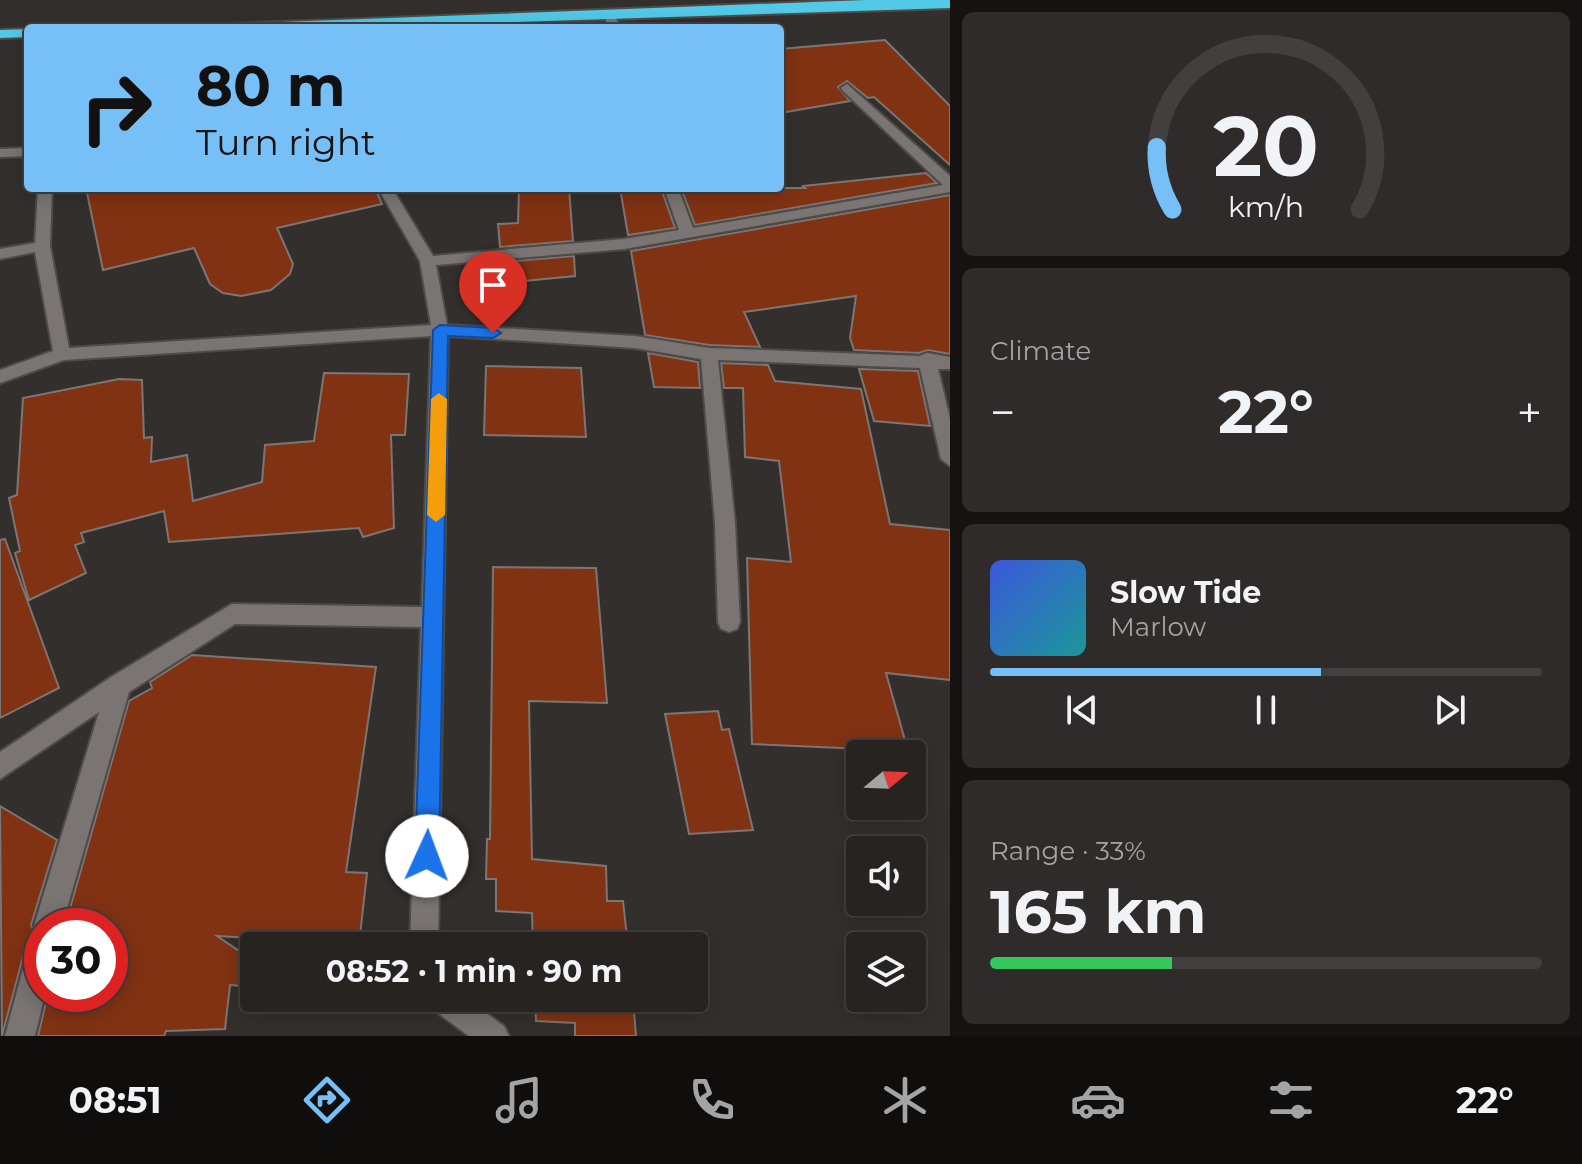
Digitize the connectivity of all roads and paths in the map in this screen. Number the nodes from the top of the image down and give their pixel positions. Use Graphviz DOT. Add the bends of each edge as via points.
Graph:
graph roads {
  1 [pos="865,2"];
  2 [pos="950,4"];
  3 [pos="609,13"];
  4 [pos="365,24"];
  5 [pos="613,24"];
  6 [pos="24,33"];
  7 [pos="0,34"];
  8 [pos="847,88"];
  9 [pos="24,152"];
  10 [pos="0,153"];
  11 [pos="950,161"];
  12 [pos="929,163"];
  13 [pos="950,186"];
  14 [pos="45,192"];
  15 [pos="387,192"];
  16 [pos="672,192"];
  17 [pos="687,232"];
  18 [pos="42,246"];
  19 [pos="0,254"];
  20 [pos="428,261"];
  21 [pos="440,330"];
  22 [pos="62,354"];
  23 [pos="709,354"];
  24 [pos="927,359"];
  25 [pos="950,363"];
  26 [pos="0,377"];
  27 [pos="950,459"];
  28 [pos="434,617"];
  29 [pos="729,622"];
  30 [pos="119,685"];
  31 [pos="0,767"];
  32 [pos="53,908"];
  33 [pos="424,932"];
  34 [pos="26,1012"];
  35 [pos="461,1012"];
  36 [pos="20,1036"];
  37 [pos="494,1036"];
  1 -- 2 [label="highway"];
  1 -- 3 [label="highway"];
  3 -- 4 [label="highway"];
  3 -- 5 [label="street"];
  6 -- 7 [label="highway"];
  8 -- 12 [label="street"];
  9 -- 10 [label="street"];
  11 -- 12 [label="street"];
  12 -- 13 [label="street"];
  13 -- 17 [label="street"];
  14 -- 18 [label="street"];
  15 -- 20 [label="street"];
  16 -- 17 [label="street"];
  17 -- 20 [label="street" via="603,247"];
  18 -- 19 [label="street"];
  18 -- 22 [label="street"];
  20 -- 21 [label="street"];
  21 -- 22 [label="street"];
  21 -- 23 [label="street" via="635,342"];
  21 -- 28 [label="street"];
  22 -- 26 [label="street"];
  23 -- 24 [label="street"];
  23 -- 29 [label="street"];
  24 -- 25 [label="street"];
  24 -- 27 [label="street"];
  28 -- 30 [label="street" via="232,614"];
  28 -- 33 [label="street"];
  30 -- 31 [label="street"];
  30 -- 32 [label="street"];
  34 -- 36 [label="street"];
  35 -- 37 [label="street"];
}
